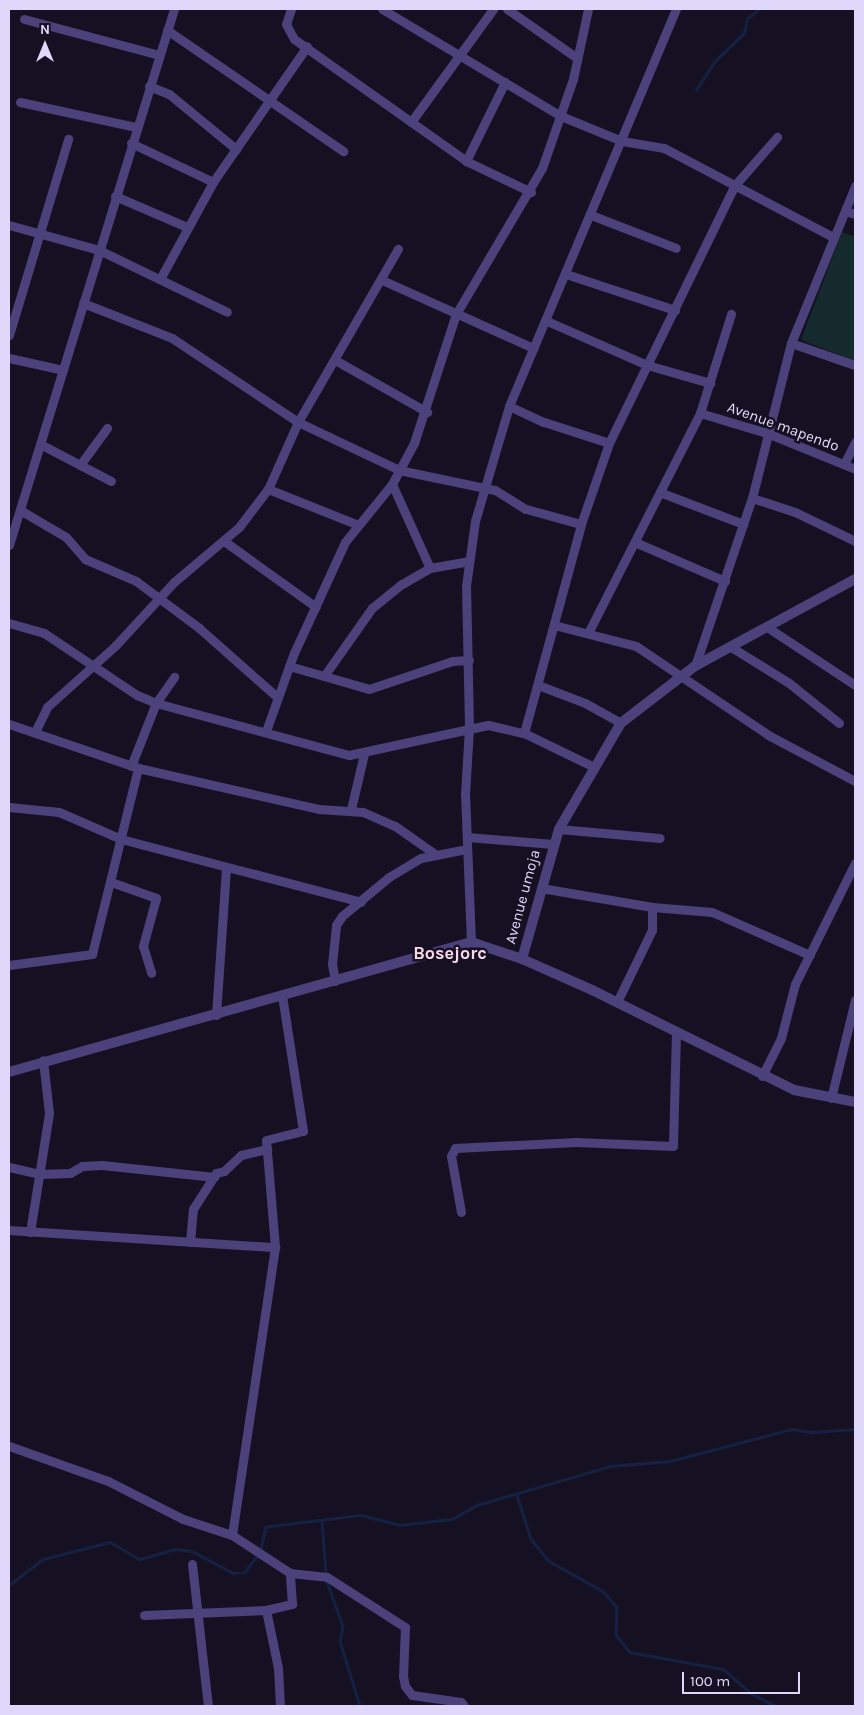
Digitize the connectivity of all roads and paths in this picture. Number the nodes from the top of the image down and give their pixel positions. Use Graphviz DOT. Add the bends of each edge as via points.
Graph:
graph roads {
  1 [pos="174,9"];
  2 [pos="291,9"];
  3 [pos="382,9"];
  4 [pos="493,9"];
  5 [pos="507,9"];
  6 [pos="588,9"];
  7 [pos="676,9"];
  8 [pos="24,19"];
  9 [pos="167,30"];
  10 [pos="307,46"];
  11 [pos="159,55"];
  12 [pos="462,56"];
  13 [pos="577,58"];
  14 [pos="505,82"];
  15 [pos="149,86"];
  16 [pos="270,100"];
  17 [pos="20,102"];
  18 [pos="561,116"];
  19 [pos="411,122"];
  20 [pos="136,127"];
  21 [pos="777,137"];
  22 [pos="68,139"];
  23 [pos="622,141"];
  24 [pos="131,143"];
  25 [pos="236,149"];
  26 [pos="343,151"];
  27 [pos="466,162"];
  28 [pos="213,182"];
  29 [pos="735,185"];
  30 [pos="855,186"];
  31 [pos="531,192"];
  32 [pos="115,196"];
  33 [pos="845,211"];
  34 [pos="855,214"];
  35 [pos="591,215"];
  36 [pos="9,224"];
  37 [pos="187,227"];
  38 [pos="39,233"];
  39 [pos="833,237"];
  40 [pos="676,248"];
  41 [pos="99,250"];
  42 [pos="398,250"];
  43 [pos="566,274"];
  44 [pos="160,279"];
  45 [pos="382,280"];
  46 [pos="83,303"];
  47 [pos="675,310"];
  48 [pos="227,312"];
  49 [pos="456,314"];
  50 [pos="731,314"];
  51 [pos="547,321"];
  52 [pos="9,335"];
  53 [pos="791,343"];
  54 [pos="533,348"];
  55 [pos="9,358"];
  56 [pos="335,360"];
  57 [pos="647,365"];
  58 [pos="855,365"];
  59 [pos="63,370"];
  60 [pos="710,383"];
  61 [pos="509,406"];
  62 [pos="427,412"];
  63 [pos="700,413"];
  64 [pos="298,422"];
  65 [pos="107,428"];
  66 [pos="767,433"];
  67 [pos="855,442"];
  68 [pos="609,443"];
  69 [pos="40,444"];
  70 [pos="844,464"];
  71 [pos="80,465"];
  72 [pos="855,469"];
  73 [pos="399,470"];
  74 [pos="111,481"];
  75 [pos="392,484"];
  76 [pos="268,489"];
  77 [pos="483,489"];
  78 [pos="662,493"];
  79 [pos="752,498"];
  80 [pos="20,510"];
  81 [pos="356,524"];
  82 [pos="580,524"];
  83 [pos="743,524"];
  84 [pos="9,541"];
  85 [pos="224,541"];
  86 [pos="855,541"];
  87 [pos="637,544"];
  88 [pos="469,561"];
  89 [pos="430,568"];
  90 [pos="855,578"];
  91 [pos="725,581"];
  92 [pos="158,599"];
  93 [pos="316,607"];
  94 [pos="9,622"];
  95 [pos="554,625"];
  96 [pos="767,627"];
  97 [pos="588,633"];
  98 [pos="731,647"];
  99 [pos="469,660"];
  100 [pos="92,665"];
  101 [pos="289,666"];
  102 [pos="695,666"];
  103 [pos="324,676"];
  104 [pos="680,676"];
  105 [pos="174,677"];
  106 [pos="538,685"];
  107 [pos="855,686"];
  108 [pos="278,697"];
  109 [pos="156,703"];
  110 [pos="839,722"];
  111 [pos="621,723"];
  112 [pos="9,724"];
  113 [pos="469,727"];
  114 [pos="266,731"];
  115 [pos="36,732"];
  116 [pos="524,733"];
  117 [pos="364,754"];
  118 [pos="134,767"];
  119 [pos="594,767"];
  120 [pos="855,782"];
  121 [pos="9,807"];
  122 [pos="351,809"];
  123 [pos="559,829"];
  124 [pos="467,837"];
  125 [pos="660,838"];
  126 [pos="121,839"];
  127 [pos="553,844"];
  128 [pos="467,849"];
  129 [pos="435,854"];
  130 [pos="855,863"];
  131 [pos="226,869"];
  132 [pos="111,882"];
  133 [pos="540,888"];
  134 [pos="361,902"];
  135 [pos="652,907"];
  136 [pos="471,942"];
  137 [pos="810,955"];
  138 [pos="522,958"];
  139 [pos="9,965"];
  140 [pos="151,973"];
  141 [pos="334,981"];
  142 [pos="282,996"];
  143 [pos="855,1000"];
  144 [pos="617,1002"];
  145 [pos="216,1015"];
  146 [pos="676,1034"];
  147 [pos="42,1060"];
  148 [pos="9,1072"];
  149 [pos="762,1076"];
  150 [pos="831,1098"];
  151 [pos="855,1102"];
  152 [pos="267,1149"];
  153 [pos="9,1167"];
  154 [pos="39,1174"];
  155 [pos="214,1177"];
  156 [pos="460,1212"];
  157 [pos="9,1230"];
  158 [pos="30,1232"];
  159 [pos="190,1242"];
  160 [pos="275,1247"];
  161 [pos="9,1446"];
  162 [pos="232,1535"];
  163 [pos="192,1564"];
  164 [pos="290,1573"];
  165 [pos="266,1610"];
  166 [pos="198,1611"];
  167 [pos="144,1615"];
  168 [pos="208,1706"];
  169 [pos="280,1706"];
  170 [pos="464,1706"];
  1 -- 9 [label="street"];
  2 -- 10 [label="street" via="286,24 289,34"];
  3 -- 12 [label="street"];
  4 -- 12 [label="street"];
  5 -- 13 [label="street"];
  6 -- 13 [label="street"];
  7 -- 23 [label="street"];
  8 -- 11 [label="street"];
  9 -- 11 [label="street"];
  9 -- 16 [label="street"];
  10 -- 16 [label="street"];
  10 -- 19 [label="street"];
  11 -- 15 [label="street"];
  12 -- 14 [label="street"];
  12 -- 19 [label="street"];
  13 -- 18 [label="street"];
  14 -- 18 [label="street"];
  14 -- 27 [label="street"];
  15 -- 20 [label="street"];
  15 -- 25 [label="street" via="169,94"];
  16 -- 25 [label="street"];
  16 -- 26 [label="street"];
  17 -- 20 [label="street"];
  18 -- 23 [label="street"];
  18 -- 31 [label="street"];
  19 -- 27 [label="street"];
  20 -- 24 [label="street"];
  21 -- 29 [label="street"];
  22 -- 38 [label="street"];
  23 -- 29 [label="street" via="664,148"];
  23 -- 35 [label="street"];
  24 -- 28 [label="street"];
  24 -- 32 [label="street"];
  25 -- 28 [label="street"];
  27 -- 31 [label="street"];
  28 -- 37 [label="street"];
  29 -- 39 [label="street"];
  29 -- 47 [label="street"];
  30 -- 33 [label="street"];
  31 -- 49 [label="street" via="476,276"];
  32 -- 37 [label="street"];
  32 -- 41 [label="street"];
  33 -- 34 [label="street"];
  33 -- 39 [label="street"];
  35 -- 40 [label="street"];
  35 -- 43 [label="street"];
  36 -- 38 [label="street"];
  37 -- 44 [label="street"];
  38 -- 41 [label="street"];
  38 -- 52 [label="street"];
  39 -- 53 [label="street"];
  41 -- 44 [label="street"];
  41 -- 46 [label="street"];
  42 -- 45 [label="street"];
  43 -- 47 [label="street"];
  43 -- 51 [label="street"];
  44 -- 48 [label="street"];
  45 -- 49 [label="street"];
  45 -- 56 [label="street"];
  46 -- 59 [label="street"];
  46 -- 64 [label="street" via="172,338"];
  47 -- 57 [label="street"];
  49 -- 54 [label="street"];
  49 -- 62 [label="street"];
  50 -- 60 [label="street"];
  51 -- 54 [label="street"];
  51 -- 57 [label="street"];
  53 -- 58 [label="street"];
  53 -- 66 [label="street"];
  54 -- 61 [label="street"];
  55 -- 59 [label="street"];
  56 -- 62 [label="street"];
  56 -- 64 [label="street"];
  57 -- 60 [label="street"];
  57 -- 68 [label="street"];
  59 -- 69 [label="street"];
  60 -- 63 [label="street"];
  61 -- 68 [label="street" via="544,422"];
  61 -- 77 [label="street"];
  62 -- 73 [label="street"];
  63 -- 66 [label="street, Avenue mapendo"];
  63 -- 78 [label="street"];
  64 -- 73 [label="street"];
  64 -- 76 [label="street"];
  65 -- 71 [label="street"];
  66 -- 70 [label="street, Avenue mapendo"];
  66 -- 79 [label="street"];
  67 -- 70 [label="street"];
  68 -- 82 [label="street"];
  69 -- 71 [label="street"];
  69 -- 80 [label="street"];
  70 -- 72 [label="street, Avenue mapendo"];
  71 -- 74 [label="street"];
  73 -- 75 [label="street"];
  73 -- 77 [label="street"];
  75 -- 81 [label="street"];
  75 -- 89 [label="street"];
  76 -- 81 [label="street"];
  76 -- 85 [label="street"];
  77 -- 82 [label="street" via="495,490 526,509"];
  77 -- 88 [label="street"];
  78 -- 83 [label="street"];
  78 -- 87 [label="street"];
  79 -- 83 [label="street"];
  79 -- 86 [label="street" via="795,512"];
  80 -- 84 [label="street"];
  80 -- 92 [label="street" via="66,537 85,559 136,581"];
  81 -- 93 [label="street"];
  82 -- 95 [label="street"];
  83 -- 91 [label="street"];
  85 -- 92 [label="street"];
  85 -- 93 [label="street"];
  87 -- 91 [label="street"];
  87 -- 97 [label="street"];
  88 -- 89 [label="street"];
  88 -- 99 [label="street"];
  89 -- 103 [label="street" via="402,584 372,608"];
  90 -- 96 [label="street, Avenue umoja"];
  91 -- 102 [label="street"];
  92 -- 100 [label="street"];
  92 -- 108 [label="street" via="199,628"];
  93 -- 101 [label="street"];
  94 -- 100 [label="street" via="44,633"];
  95 -- 97 [label="street"];
  95 -- 106 [label="street"];
  96 -- 98 [label="street, Avenue umoja"];
  96 -- 107 [label="street"];
  97 -- 104 [label="street" via="636,646"];
  98 -- 102 [label="street, Avenue umoja"];
  98 -- 110 [label="street" via="789,683"];
  99 -- 103 [label="street" via="452,661 369,689"];
  99 -- 113 [label="street"];
  100 -- 109 [label="street" via="136,695"];
  100 -- 115 [label="street" via="47,706"];
  101 -- 103 [label="street"];
  101 -- 108 [label="street"];
  102 -- 104 [label="street, Avenue umoja"];
  104 -- 111 [label="street, Avenue umoja"];
  104 -- 120 [label="street" via="770,736"];
  105 -- 109 [label="street"];
  106 -- 111 [label="street" via="585,702"];
  106 -- 116 [label="street"];
  108 -- 114 [label="street"];
  109 -- 114 [label="street"];
  109 -- 118 [label="street"];
  111 -- 119 [label="street, Avenue umoja"];
  112 -- 115 [label="street"];
  113 -- 116 [label="street" via="494,726"];
  113 -- 117 [label="street"];
  113 -- 124 [label="street"];
  114 -- 117 [label="street" via="349,755"];
  115 -- 118 [label="street"];
  116 -- 119 [label="street"];
  117 -- 122 [label="street"];
  118 -- 122 [label="street" via="319,809"];
  118 -- 126 [label="street"];
  119 -- 123 [label="street, Avenue umoja"];
  121 -- 126 [label="street" via="59,812"];
  122 -- 129 [label="street" via="395,826"];
  123 -- 125 [label="street"];
  123 -- 127 [label="street, Avenue umoja"];
  124 -- 127 [label="street"];
  124 -- 128 [label="street"];
  126 -- 131 [label="street"];
  126 -- 132 [label="street"];
  127 -- 133 [label="street, Avenue umoja"];
  128 -- 129 [label="street"];
  128 -- 136 [label="street"];
  129 -- 134 [label="street" via="389,877"];
  130 -- 137 [label="street"];
  131 -- 134 [label="street"];
  131 -- 145 [label="street"];
  132 -- 139 [label="street" via="92,954"];
  132 -- 140 [label="street" via="156,898 143,946"];
  133 -- 135 [label="street"];
  133 -- 138 [label="street, Avenue umoja"];
  134 -- 141 [label="street" via="336,925 332,964"];
  135 -- 137 [label="street" via="712,912"];
  135 -- 144 [label="street" via="652,930"];
  136 -- 138 [label="street"];
  136 -- 141 [label="street"];
  137 -- 149 [label="street" via="795,984 782,1038"];
  138 -- 144 [label="street"];
  141 -- 142 [label="street"];
  142 -- 145 [label="street"];
  142 -- 152 [label="street" via="303,1131 266,1140"];
  143 -- 150 [label="street"];
  144 -- 146 [label="street"];
  145 -- 147 [label="street"];
  146 -- 149 [label="street"];
  146 -- 156 [label="street" via="674,1146 576,1142 455,1148 451,1156"];
  147 -- 148 [label="street"];
  147 -- 154 [label="street" via="49,1113"];
  149 -- 150 [label="street" via="794,1090"];
  150 -- 151 [label="street"];
  152 -- 155 [label="street" via="241,1156"];
  152 -- 160 [label="street"];
  153 -- 154 [label="street"];
  154 -- 155 [label="street" via="70,1173 82,1166 102,1166"];
  154 -- 158 [label="street"];
  155 -- 159 [label="street" via="194,1208"];
  157 -- 158 [label="street"];
  158 -- 159 [label="street"];
  159 -- 160 [label="street"];
  160 -- 162 [label="street"];
  161 -- 162 [label="street" via="108,1481 183,1519"];
  162 -- 164 [label="street"];
  163 -- 166 [label="street"];
  164 -- 165 [label="street" via="292,1604"];
  164 -- 170 [label="street" via="326,1577 405,1627 405,1686 412,1695 461,1702"];
  165 -- 166 [label="street"];
  165 -- 169 [label="street" via="278,1668"];
  166 -- 167 [label="street"];
  166 -- 168 [label="street"];
}
